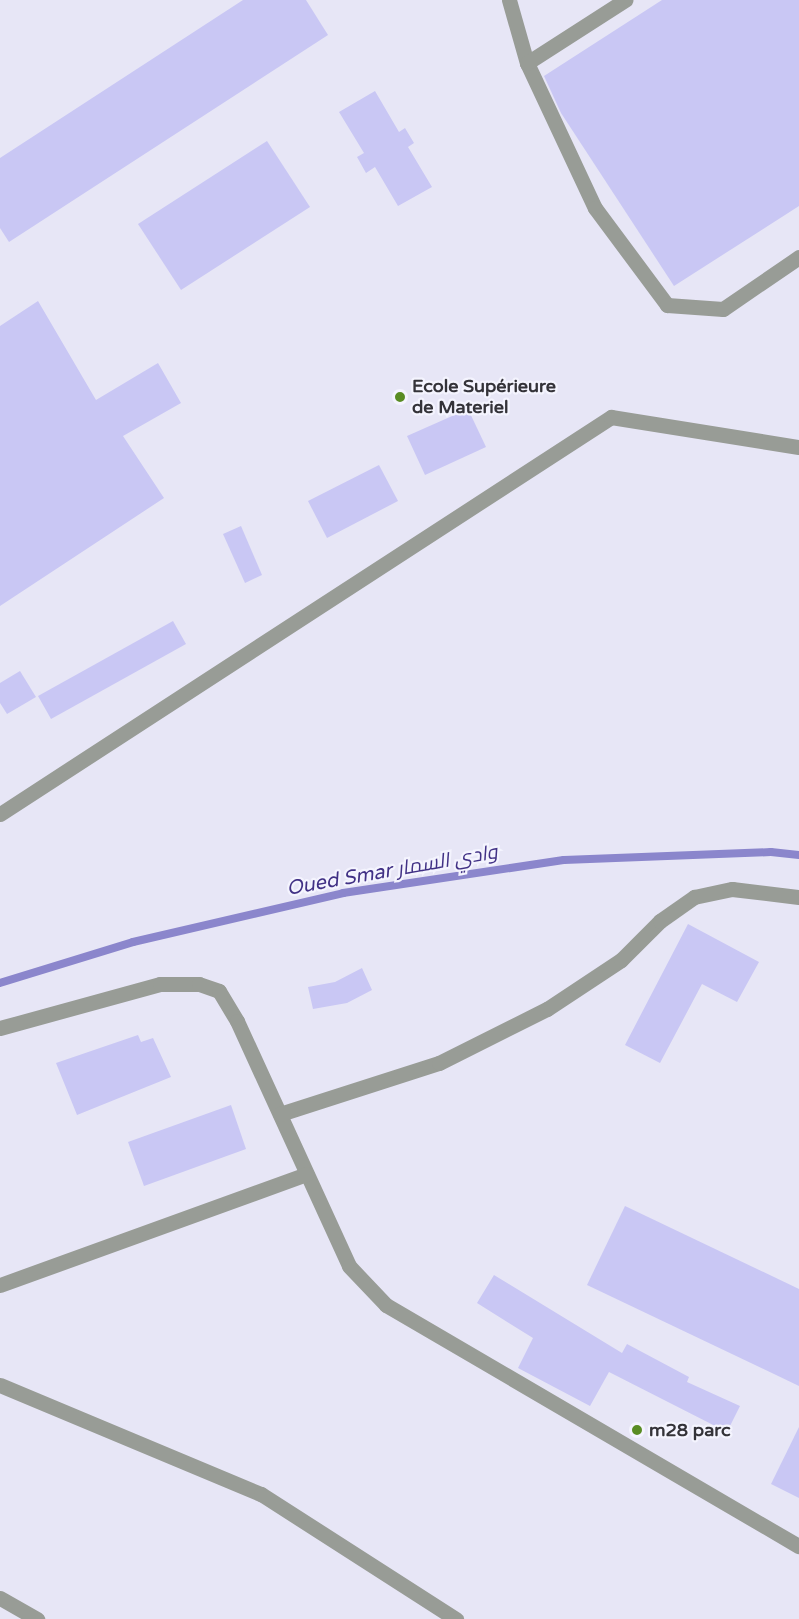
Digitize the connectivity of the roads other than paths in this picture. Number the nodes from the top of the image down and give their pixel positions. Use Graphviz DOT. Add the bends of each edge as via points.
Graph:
graph roads {
  1 [pos="509,0"];
  2 [pos="625,0"];
  3 [pos="527,63"];
  4 [pos="799,257"];
  5 [pos="799,447"];
  6 [pos="0,814"];
  7 [pos="799,897"];
  8 [pos="0,1028"];
  9 [pos="280,1114"];
  10 [pos="307,1174"];
  11 [pos="0,1285"];
  12 [pos="0,1385"];
  13 [pos="799,1546"];
  14 [pos="0,1598"];
  15 [pos="37,1619"];
  16 [pos="456,1619"];
  1 -- 3 [label="lane"];
  2 -- 3 [label="lane"];
  3 -- 4 [label="lane" via="595,208 667,305 723,309"];
  5 -- 6 [label="lane" via="611,417"];
  7 -- 9 [label="lane" via="732,890 694,897 660,921 621,960 547,1009 439,1064"];
  8 -- 9 [label="lane" via="160,984 199,984 219,991"];
  9 -- 10 [label="lane"];
  10 -- 11 [label="lane"];
  10 -- 13 [label="lane" via="349,1266 386,1305"];
  12 -- 16 [label="lane" via="261,1494"];
  14 -- 15 [label="lane"];
}
